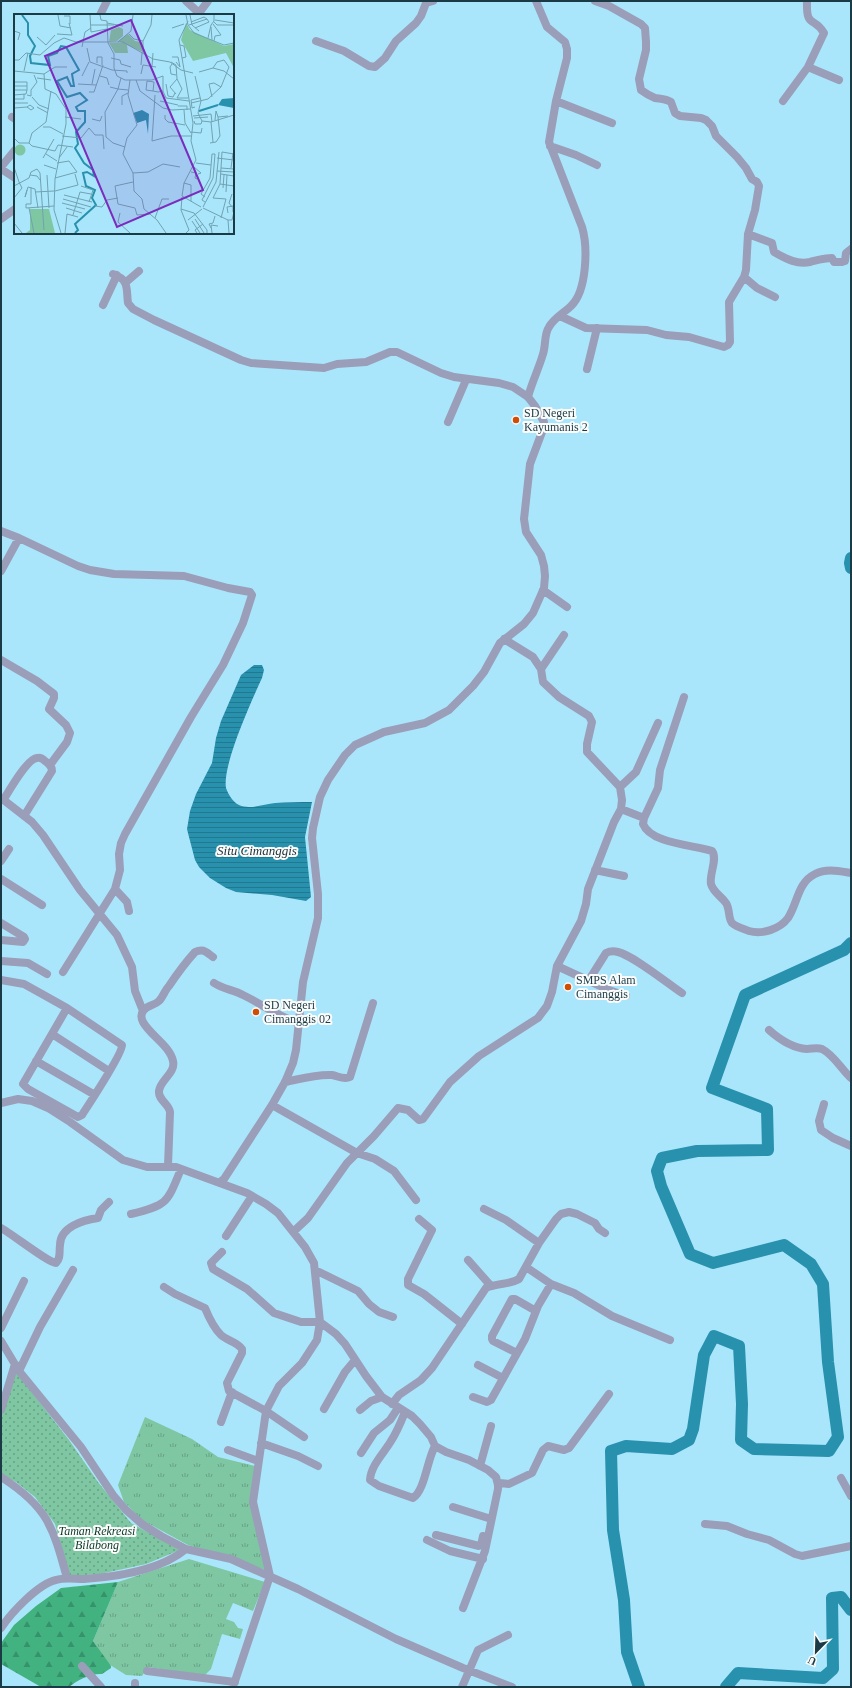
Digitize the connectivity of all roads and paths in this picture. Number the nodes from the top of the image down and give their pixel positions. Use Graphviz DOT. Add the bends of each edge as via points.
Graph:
graph roads {
  1 [pos="107,1"];
  2 [pos="186,1"];
  3 [pos="208,1"];
  4 [pos="433,1"];
  5 [pos="536,1"];
  6 [pos="595,1"];
  7 [pos="807,1"];
  8 [pos="100,14"];
  9 [pos="199,14"];
  10 [pos="316,41"];
  11 [pos="808,67"];
  12 [pos="839,80"];
  13 [pos="556,101"];
  14 [pos="783,101"];
  15 [pos="612,123"];
  16 [pos="550,146"];
  17 [pos="14,151"];
  18 [pos="597,165"];
  19 [pos="1,168"];
  20 [pos="14,177"];
  21 [pos="14,210"];
  22 [pos="1,219"];
  23 [pos="748,234"];
  24 [pos="851,249"];
  25 [pos="139,271"];
  26 [pos="744,277"];
  27 [pos="125,283"];
  28 [pos="775,298"];
  29 [pos="103,305"];
  30 [pos="560,316"];
  31 [pos="597,328"];
  32 [pos="587,369"];
  33 [pos="466,380"];
  34 [pos="528,397"];
  35 [pos="448,422"];
  36 [pos="1,531"];
  37 [pos="19,538"];
  38 [pos="1,571"];
  39 [pos="543,590"];
  40 [pos="567,607"];
  41 [pos="564,635"];
  42 [pos="504,639"];
  43 [pos="1,660"];
  44 [pos="541,669"];
  45 [pos="684,697"];
  46 [pos="658,723"];
  47 [pos="51,767"];
  48 [pos="620,787"];
  49 [pos="2,799"];
  50 [pos="620,809"];
  51 [pos="24,816"];
  52 [pos="644,818"];
  53 [pos="9,849"];
  54 [pos="1,861"];
  55 [pos="595,870"];
  56 [pos="851,873"];
  57 [pos="624,876"];
  58 [pos="1,880"];
  59 [pos="115,889"];
  60 [pos="42,905"];
  61 [pos="129,911"];
  62 [pos="99,913"];
  63 [pos="1,923"];
  64 [pos="1,940"];
  65 [pos="213,957"];
  66 [pos="1,961"];
  67 [pos="557,966"];
  68 [pos="63,972"];
  69 [pos="47,974"];
  70 [pos="1,980"];
  71 [pos="589,980"];
  72 [pos="214,983"];
  73 [pos="682,993"];
  74 [pos="626,996"];
  75 [pos="373,1003"];
  76 [pos="67,1011"];
  77 [pos="143,1011"];
  78 [pos="299,1023"];
  79 [pos="769,1030"];
  80 [pos="52,1034"];
  81 [pos="36,1061"];
  82 [pos="109,1071"];
  83 [pos="851,1078"];
  84 [pos="285,1082"];
  85 [pos="95,1095"];
  86 [pos="1,1103"];
  87 [pos="824,1104"];
  88 [pos="272,1106"];
  89 [pos="851,1146"];
  90 [pos="357,1153"];
  91 [pos="168,1166"];
  92 [pos="181,1169"];
  93 [pos="220,1182"];
  94 [pos="252,1196"];
  95 [pos="416,1200"];
  96 [pos="108,1202"];
  97 [pos="484,1209"];
  98 [pos="131,1214"];
  99 [pos="419,1219"];
  100 [pos="1,1228"];
  101 [pos="293,1232"];
  102 [pos="605,1233"];
  103 [pos="226,1236"];
  104 [pos="539,1243"];
  105 [pos="222,1252"];
  106 [pos="468,1260"];
  107 [pos="526,1267"];
  108 [pos="73,1270"];
  109 [pos="315,1270"];
  110 [pos="24,1281"];
  111 [pos="551,1284"];
  112 [pos="491,1286"];
  113 [pos="164,1287"];
  114 [pos="536,1311"];
  115 [pos="393,1316"];
  116 [pos="320,1322"];
  117 [pos="462,1324"];
  118 [pos="1,1328"];
  119 [pos="670,1340"];
  120 [pos="1,1341"];
  121 [pos="517,1353"];
  122 [pos="355,1360"];
  123 [pos="478,1365"];
  124 [pos="17,1367"];
  125 [pos="503,1378"];
  126 [pos="232,1392"];
  127 [pos="609,1394"];
  128 [pos="382,1397"];
  129 [pos="473,1397"];
  130 [pos="398,1408"];
  131 [pos="324,1409"];
  132 [pos="1,1410"];
  133 [pos="360,1410"];
  134 [pos="266,1412"];
  135 [pos="221,1422"];
  136 [pos="491,1426"];
  137 [pos="304,1437"];
  138 [pos="261,1443"];
  139 [pos="435,1446"];
  140 [pos="228,1450"];
  141 [pos="361,1453"];
  142 [pos="258,1461"];
  143 [pos="318,1466"];
  144 [pos="480,1466"];
  145 [pos="1,1477"];
  146 [pos="841,1478"];
  147 [pos="498,1485"];
  148 [pos="851,1496"];
  149 [pos="453,1507"];
  150 [pos="490,1519"];
  151 [pos="705,1524"];
  152 [pos="436,1534"];
  153 [pos="427,1540"];
  154 [pos="851,1546"];
  155 [pos="186,1549"];
  156 [pos="483,1559"];
  157 [pos="270,1576"];
  158 [pos="67,1578"];
  159 [pos="463,1608"];
  160 [pos="1,1628"];
  161 [pos="508,1635"];
  162 [pos="82,1666"];
  163 [pos="146,1670"];
  164 [pos="467,1670"];
  165 [pos="234,1685"];
  166 [pos="100,1687"];
  167 [pos="462,1687"];
  168 [pos="512,1687"];
  1 -- 8 [label="street"];
  2 -- 9 [label="street"];
  3 -- 9 [label="street"];
  4 -- 10 [label="street" via="426,3 416,23 396,41 385,58 375,67 344,51"];
  5 -- 13 [label="street" via="547,27 565,42 567,49 563,78"];
  6 -- 23 [label="street" via="609,6 645,28 646,50 639,79 640,90 657,98 667,99 675,113 680,116 706,120 716,136 757,182 759,186 755,210"];
  7 -- 11 [label="street" via="808,18 824,33"];
  11 -- 12 [label="street"];
  11 -- 14 [label="street"];
  13 -- 15 [label="street"];
  13 -- 16 [label="street" via="548,138"];
  16 -- 18 [label="street"];
  16 -- 30 [label="street" via="585,238 586,251 580,293 571,307"];
  17 -- 19 [label="street"];
  19 -- 20 [label="street"];
  21 -- 22 [label="street"];
  23 -- 24 [label="street" via="772,244 774,252 799,263 822,258 842,262"];
  23 -- 26 [label="street"];
  25 -- 27 [label="street"];
  26 -- 28 [label="street"];
  26 -- 31 [label="street" via="729,302 730,342 724,347 690,337 647,330"];
  27 -- 29 [label="street" via="115,274"];
  27 -- 33 [label="street" via="128,303 133,309 241,360 324,368 366,362 390,352 397,352 441,373"];
  30 -- 31 [label="street" via="586,328"];
  30 -- 34 [label="street" via="548,327 540,365"];
  31 -- 32 [label="street"];
  33 -- 34 [label="street" via="499,383"];
  33 -- 35 [label="street"];
  34 -- 39 [label="street" via="544,422 530,464 524,519 526,532 541,555 544,566 546,576"];
  36 -- 37 [label="street"];
  37 -- 38 [label="street"];
  37 -- 59 [label="street" via="84,568 114,574 184,576 250,592 252,595 243,623 223,665 125,834 121,843 120,870"];
  39 -- 40 [label="street"];
  39 -- 42 [label="street" via="533,613 524,624"];
  41 -- 44 [label="street"];
  42 -- 44 [label="street" via="533,657"];
  42 -- 78 [label="street" via="473,686 450,710 425,722 384,732 355,745 328,780 320,796 313,828 318,894 317,924 303,982"];
  43 -- 47 [label="street" via="54,694 49,709 66,725 70,733"];
  44 -- 48 [label="street" via="543,682 548,688 589,716 592,722 587,752"];
  45 -- 52 [label="street" via="660,770 658,788"];
  46 -- 48 [label="street" via="636,772"];
  47 -- 49 [label="street" via="42,759 33,759"];
  47 -- 51 [label="street" via="52,771"];
  48 -- 50 [label="street"];
  49 -- 51 [label="street"];
  50 -- 52 [label="street"];
  50 -- 55 [label="street"];
  51 -- 62 [label="street" via="43,835 80,890"];
  52 -- 56 [label="street" via="643,824 647,830 670,842 712,851 713,889 726,903 731,922 752,931 771,930 788,918 800,890 814,875 829,871"];
  53 -- 54 [label="street"];
  55 -- 57 [label="street"];
  55 -- 67 [label="street" via="581,921"];
  58 -- 60 [label="street"];
  59 -- 61 [label="street" via="127,902"];
  59 -- 62 [label="street"];
  62 -- 68 [label="street"];
  62 -- 77 [label="street" via="117,935 127,953 132,966 137,998"];
  63 -- 64 [label="street" via="25,939 23,942"];
  65 -- 77 [label="street" via="205,950 196,952 158,1001"];
  66 -- 69 [label="street" via="28,963"];
  67 -- 71 [label="street"];
  67 -- 90 [label="street" via="547,1006 538,1018 479,1056 450,1082 423,1119 419,1120 408,1110 398,1108"];
  70 -- 76 [label="street" via="11,982"];
  71 -- 73 [label="street" via="606,953 619,952"];
  71 -- 74 [label="street"];
  72 -- 78 [label="street"];
  75 -- 84 [label="street" via="350,1077 322,1075"];
  76 -- 80 [label="street"];
  76 -- 82 [label="street" via="122,1045 122,1050"];
  77 -- 91 [label="street" via="141,1016 144,1023 164,1045 174,1065 159,1091 170,1109"];
  78 -- 84 [label="street" via="293,1063"];
  79 -- 83 [label="street" via="794,1046 822,1049"];
  80 -- 81 [label="street"];
  80 -- 82 [label="street"];
  81 -- 85 [label="street"];
  81 -- 85 [label="street" via="24,1086 55,1105 78,1117"];
  82 -- 85 [label="street"];
  84 -- 88 [label="street"];
  86 -- 91 [label="street" via="18,1099 32,1101 70,1122 123,1160 147,1167"];
  87 -- 89 [label="street" via="819,1121 821,1130"];
  88 -- 90 [label="street"];
  88 -- 93 [label="street"];
  90 -- 95 [label="street" via="375,1159 394,1171"];
  90 -- 101 [label="street" via="308,1218"];
  91 -- 92 [label="street"];
  92 -- 93 [label="street"];
  92 -- 98 [label="street" via="167,1200 153,1209"];
  93 -- 94 [label="street"];
  94 -- 101 [label="street" via="275,1210"];
  94 -- 103 [label="street"];
  96 -- 100 [label="street" via="98,1218 87,1219 65,1231 61,1236 60,1257 56,1263 50,1262"];
  97 -- 104 [label="street" via="506,1220"];
  99 -- 117 [label="street" via="432,1230 408,1279 408,1285 424,1294"];
  101 -- 109 [label="street" via="313,1261"];
  102 -- 104 [label="street" via="594,1221 566,1212 556,1218"];
  104 -- 107 [label="street"];
  105 -- 116 [label="street" via="212,1263 213,1269 247,1289 274,1313 301,1322"];
  106 -- 112 [label="street"];
  107 -- 111 [label="street"];
  107 -- 112 [label="street" via="515,1282"];
  108 -- 124 [label="street"];
  109 -- 115 [label="street" via="358,1291 379,1312"];
  109 -- 116 [label="street"];
  110 -- 118 [label="street"];
  111 -- 114 [label="street"];
  111 -- 119 [label="street" via="574,1293 624,1321"];
  112 -- 117 [label="street" via="482,1292"];
  113 -- 126 [label="street" via="205,1308 212,1324 222,1335 242,1349 227,1383 228,1390"];
  114 -- 121 [label="street"];
  114 -- 121 [label="street" via="512,1299 492,1336 493,1341"];
  116 -- 122 [label="street" via="340,1338"];
  116 -- 134 [label="street" via="315,1344 302,1363 279,1386"];
  117 -- 130 [label="street" via="432,1368 421,1380 399,1395"];
  120 -- 124 [label="street"];
  121 -- 125 [label="street"];
  122 -- 128 [label="street"];
  122 -- 131 [label="street" via="345,1372"];
  123 -- 125 [label="street"];
  124 -- 132 [label="street"];
  124 -- 155 [label="street" via="81,1447 126,1510 142,1524"];
  125 -- 129 [label="street" via="491,1401"];
  126 -- 134 [label="street"];
  126 -- 135 [label="street"];
  127 -- 147 [label="street" via="569,1448 564,1450 548,1446 543,1450 532,1473 511,1484"];
  128 -- 130 [label="street"];
  128 -- 133 [label="street" via="371,1401"];
  130 -- 139 [label="street" via="424,1428"];
  130 -- 139 [label="street" via="392,1439 370,1480 379,1486 413,1498 420,1490"];
  130 -- 141 [label="street" via="390,1420 374,1433"];
  134 -- 137 [label="street"];
  134 -- 138 [label="street"];
  136 -- 144 [label="street"];
  138 -- 142 [label="street"];
  138 -- 143 [label="street"];
  139 -- 144 [label="street"];
  140 -- 142 [label="street"];
  142 -- 157 [label="street" via="253,1502"];
  144 -- 147 [label="street" via="496,1478"];
  145 -- 158 [label="street" via="30,1498 43,1512 57,1541"];
  146 -- 148 [label="street"];
  147 -- 150 [label="street"];
  149 -- 150 [label="street"];
  150 -- 152 [label="street" via="480,1546"];
  150 -- 156 [label="street"];
  151 -- 154 [label="street" via="727,1526 770,1540 799,1555 808,1556"];
  153 -- 156 [label="street" via="450,1551"];
  155 -- 157 [label="street" via="231,1559"];
  155 -- 158 [label="street" via="175,1558 153,1567 113,1576"];
  156 -- 159 [label="street"];
  157 -- 164 [label="street" via="396,1639"];
  157 -- 165 [label="street"];
  158 -- 160 [label="street" via="47,1583 29,1597"];
  161 -- 164 [label="street" via="478,1650"];
  162 -- 166 [label="street"];
  163 -- 165 [label="street"];
  164 -- 167 [label="street"];
  164 -- 168 [label="street"];
}
